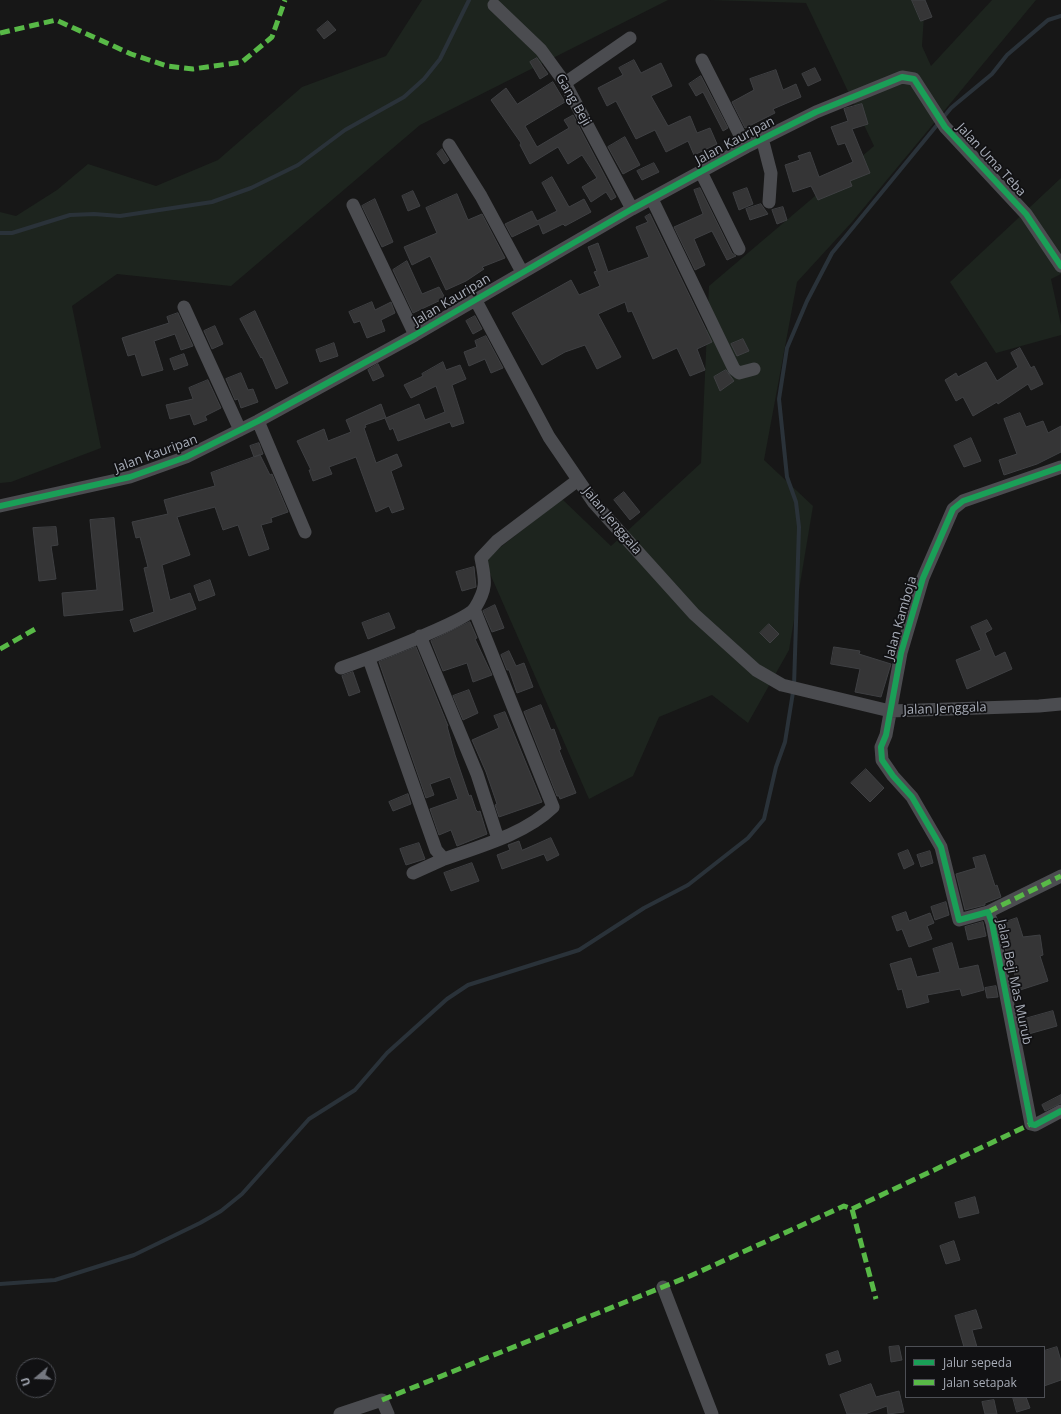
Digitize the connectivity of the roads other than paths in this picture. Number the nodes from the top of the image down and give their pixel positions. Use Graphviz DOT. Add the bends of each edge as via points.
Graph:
graph roads {
  1 [pos="494,5"];
  2 [pos="630,38"];
  3 [pos="702,60"];
  4 [pos="902,77"];
  5 [pos="565,83"];
  6 [pos="762,138"];
  7 [pos="449,145"];
  8 [pos="746,147"];
  9 [pos="701,172"];
  10 [pos="652,199"];
  11 [pos="769,202"];
  12 [pos="353,205"];
  13 [pos="632,209"];
  14 [pos="739,249"];
  15 [pos="1061,266"];
  16 [pos="522,272"];
  17 [pos="475,299"];
  18 [pos="184,307"];
  19 [pos="415,335"];
  20 [pos="754,369"];
  21 [pos="258,421"];
  22 [pos="240,430"];
  23 [pos="1061,467"];
  24 [pos="578,480"];
  25 [pos="0,506"];
  26 [pos="305,532"];
  27 [pos="474,609"];
  28 [pos="420,636"];
  29 [pos="369,658"];
  30 [pos="341,668"];
  31 [pos="1061,704"];
  32 [pos="890,711"];
  33 [pos="498,839"];
  34 [pos="444,859"];
  35 [pos="413,873"];
  36 [pos="1061,876"];
  37 [pos="988,912"];
  38 [pos="1061,1111"];
  39 [pos="663,1287"];
  40 [pos="340,1414"];
  41 [pos="388,1414"];
  42 [pos="712,1414"];
  1 -- 5 [label="street, Gang Beji" via="541,50"];
  2 -- 5 [label="street"];
  3 -- 8 [label="street"];
  4 -- 6 [label="street, Jalan Kauripan" via="816,112"];
  4 -- 15 [label="street, Jalan Uma Teba" via="914,79 945,127 1026,214"];
  5 -- 13 [label="street, Gang Beji"];
  6 -- 8 [label="street, Jalan Kauripan"];
  6 -- 11 [label="street" via="771,173"];
  7 -- 16 [label="street"];
  8 -- 9 [label="street, Jalan Kauripan"];
  9 -- 10 [label="street, Jalan Kauripan"];
  9 -- 14 [label="street"];
  10 -- 13 [label="street, Jalan Kauripan"];
  10 -- 20 [label="street" via="734,369 739,373"];
  12 -- 19 [label="street"];
  13 -- 16 [label="street, Jalan Kauripan"];
  16 -- 17 [label="street, Jalan Kauripan"];
  17 -- 19 [label="street, Jalan Kauripan"];
  17 -- 24 [label="street, Jalan Jenggala" via="549,437"];
  18 -- 22 [label="street"];
  19 -- 21 [label="street, Jalan Kauripan"];
  21 -- 22 [label="street, Jalan Kauripan"];
  21 -- 26 [label="street"];
  22 -- 25 [label="street, Jalan Kauripan" via="186,457 130,477"];
  23 -- 32 [label="street, Jalan Kamboja" via="963,501 953,509 923,578 901,653"];
  24 -- 27 [label="street" via="497,541 481,558 486,585"];
  24 -- 32 [label="street, Jalan Jenggala" via="594,503 694,614 756,670 782,685"];
  27 -- 28 [label="street"];
  27 -- 33 [label="street" via="553,807 540,819"];
  28 -- 29 [label="street"];
  28 -- 33 [label="street" via="477,774"];
  29 -- 30 [label="street"];
  29 -- 34 [label="street" via="436,850"];
  31 -- 32 [label="street, Jalan Jenggala"];
  32 -- 37 [label="street, Jalan Beji Mas Murub" via="881,747 882,760 912,797 941,847 959,920"];
  33 -- 34 [label="street"];
  34 -- 35 [label="street"];
  36 -- 37 [label="street"];
  37 -- 38 [label="street, Jalan Beji Mas Murub" via="1032,1124 1035,1125"];
  39 -- 42 [label="street"];
  40 -- 41 [label="street" via="382,1400"];
}
